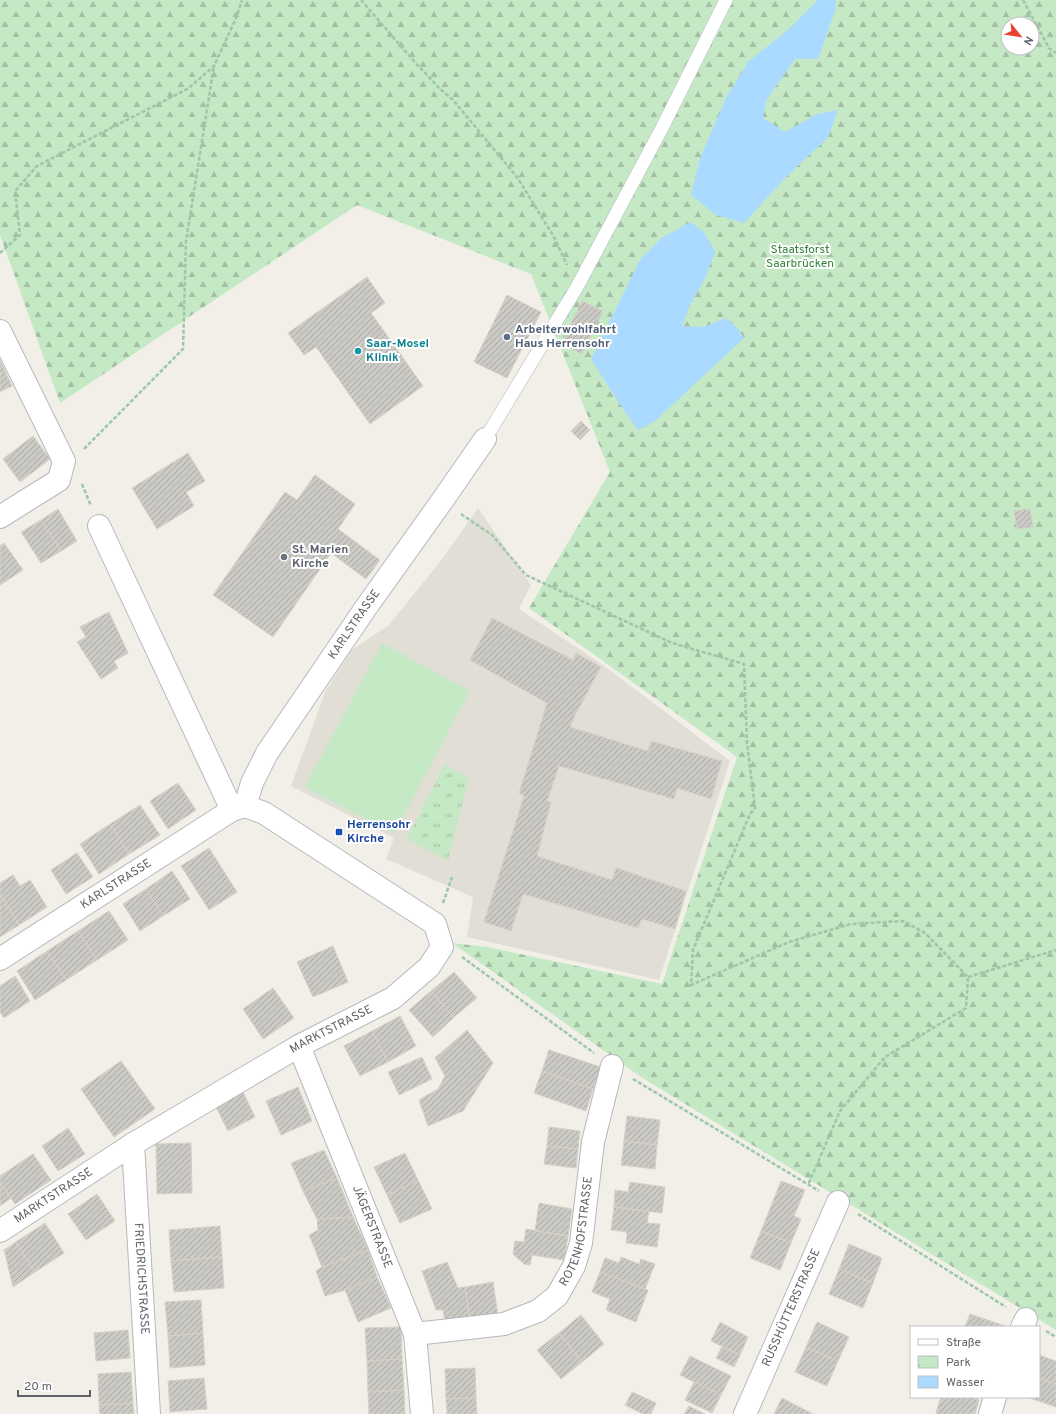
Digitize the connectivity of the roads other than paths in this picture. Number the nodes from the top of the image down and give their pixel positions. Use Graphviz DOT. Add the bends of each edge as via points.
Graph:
graph roads {
  1 [pos="726,0"];
  2 [pos="0,331"];
  3 [pos="485,439"];
  4 [pos="0,517"];
  5 [pos="99,526"];
  6 [pos="238,808"];
  7 [pos="0,959"];
  8 [pos="299,1046"];
  9 [pos="612,1066"];
  10 [pos="133,1144"];
  11 [pos="838,1202"];
  12 [pos="0,1231"];
  13 [pos="415,1334"];
  14 [pos="995,1398"];
  15 [pos="150,1414"];
  16 [pos="422,1414"];
  17 [pos="745,1414"];
  18 [pos="990,1414"];
  1 -- 3 [label="lane" via="662,128 577,287"];
  2 -- 4 [label="street" via="64,461 59,480"];
  3 -- 6 [label="street, KARLSTRASSE" via="267,754"];
  5 -- 6 [label="street"];
  6 -- 7 [label="street, KARLSTRASSE"];
  6 -- 8 [label="street, MARKTSTRASSE" via="264,813 434,924 442,947 429,967 393,998"];
  8 -- 10 [label="street, MARKTSTRASSE"];
  8 -- 13 [label="street, JÄGERSTRASSE"];
  9 -- 13 [label="street, ROTENHOFSTRASSE" via="593,1142 581,1243 574,1266 557,1296 538,1311 504,1324"];
  10 -- 12 [label="street, MARKTSTRASSE"];
  10 -- 15 [label="street, FRIEDRICHSTRASSE"];
  11 -- 17 [label="street, RUSSHÜTTERSTRASSE"];
  13 -- 16 [label="street, JÄGERSTRASSE"];
  14 -- 18 [label="street"];
}
